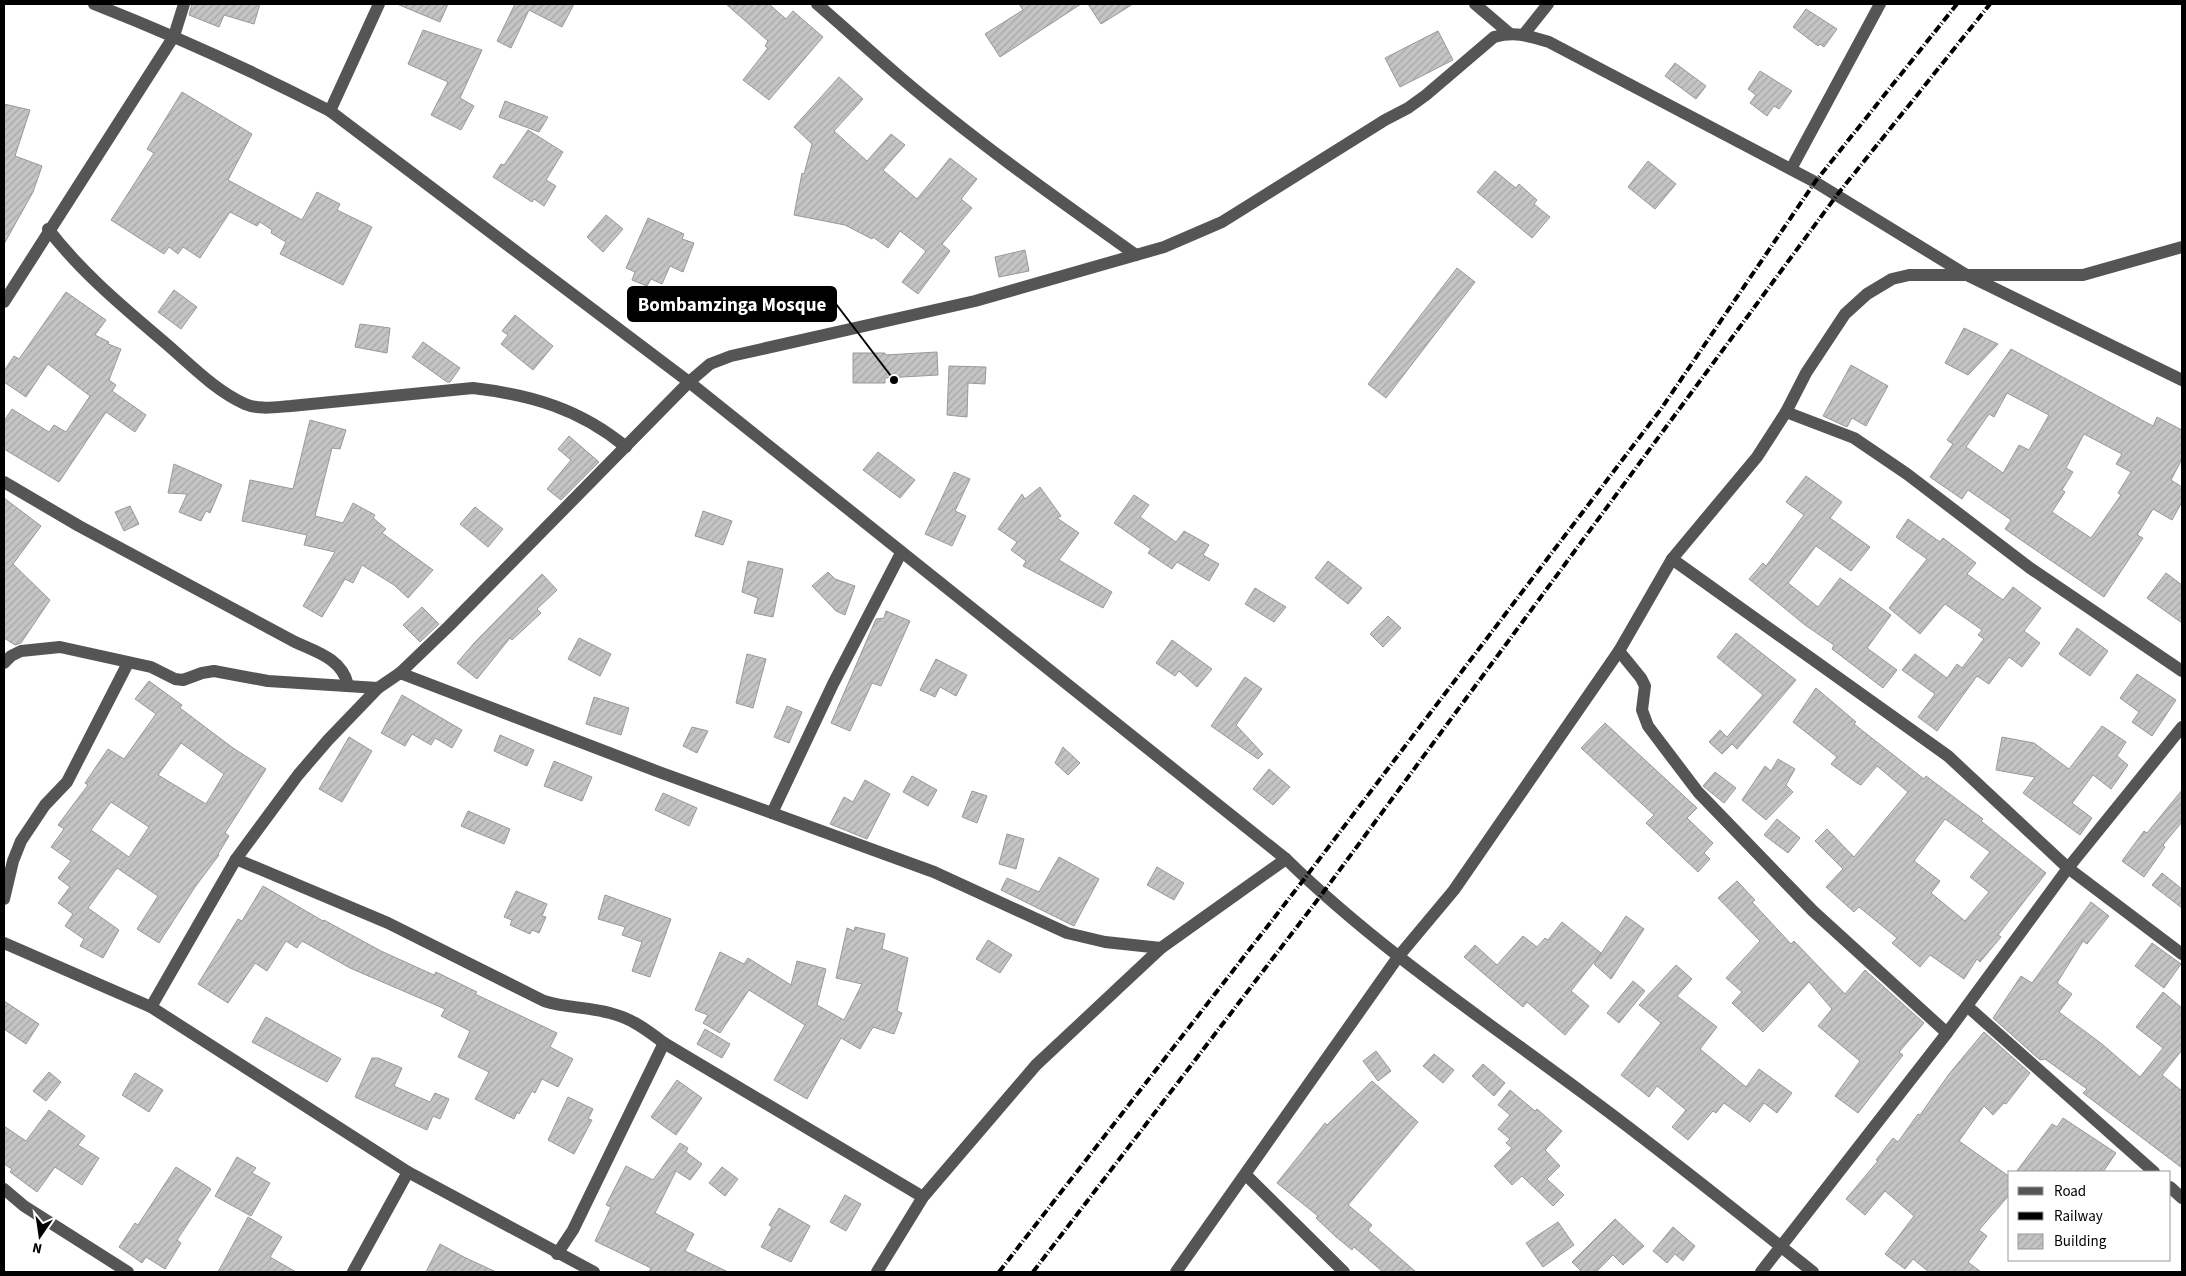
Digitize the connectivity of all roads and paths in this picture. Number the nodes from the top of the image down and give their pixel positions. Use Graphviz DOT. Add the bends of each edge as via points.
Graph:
graph roads {
  1 [pos="94,4"];
  2 [pos="184,4"];
  3 [pos="379,4"];
  4 [pos="818,4"];
  5 [pos="1475,4"];
  6 [pos="1548,4"];
  7 [pos="1880,4"];
  8 [pos="1509,33"];
  9 [pos="1524,34"];
  10 [pos="174,36"];
  11 [pos="330,110"];
  12 [pos="1791,169"];
  13 [pos="48,229"];
  14 [pos="2182,247"];
  15 [pos="1136,255"];
  16 [pos="1965,274"];
  17 [pos="4,302"];
  18 [pos="2182,380"];
  19 [pos="689,382"];
  20 [pos="1786,412"];
  21 [pos="626,447"];
  22 [pos="4,482"];
  23 [pos="901,553"];
  24 [pos="1672,559"];
  25 [pos="1619,651"];
  26 [pos="4,663"];
  27 [pos="128,663"];
  28 [pos="2182,671"];
  29 [pos="400,672"];
  30 [pos="348,685"];
  31 [pos="378,688"];
  32 [pos="2182,727"];
  33 [pos="772,813"];
  34 [pos="236,859"];
  35 [pos="1286,859"];
  36 [pos="2068,868"];
  37 [pos="4,899"];
  38 [pos="4,943"];
  39 [pos="1161,948"];
  40 [pos="2182,954"];
  41 [pos="1398,957"];
  42 [pos="1967,1006"];
  43 [pos="151,1007"];
  44 [pos="1947,1033"];
  45 [pos="664,1043"];
  46 [pos="2153,1171"];
  47 [pos="408,1172"];
  48 [pos="1246,1175"];
  49 [pos="2171,1188"];
  50 [pos="4,1189"];
  51 [pos="923,1197"];
  52 [pos="2182,1198"];
  53 [pos="1781,1247"];
  54 [pos="558,1254"];
  55 [pos="128,1272"];
  56 [pos="353,1272"];
  57 [pos="594,1272"];
  58 [pos="878,1272"];
  59 [pos="1176,1272"];
  60 [pos="1344,1272"];
  61 [pos="1761,1272"];
  62 [pos="1814,1272"];
  1 -- 10 [label="street"];
  2 -- 10 [label="street"];
  3 -- 11 [label="street"];
  4 -- 15 [label="street" via="970,133"];
  5 -- 8 [label="street"];
  6 -- 9 [label="street"];
  7 -- 12 [label="street"];
  8 -- 9 [label="street"];
  8 -- 15 [label="street" via="1494,37 1408,108 1222,222 1164,247"];
  9 -- 12 [label="street" via="1549,42"];
  10 -- 11 [label="street"];
  10 -- 13 [label="street"];
  11 -- 19 [label="street"];
  12 -- 16 [label="street"];
  13 -- 17 [label="street"];
  13 -- 21 [label="street" via="92,279 198,371 247,405 263,408 291,406 473,388 558,406 603,428"];
  14 -- 16 [label="street" via="2083,275"];
  15 -- 19 [label="street" via="975,301 731,356 710,364"];
  16 -- 18 [label="street"];
  16 -- 20 [label="street" via="1909,275 1892,279 1867,294 1846,314 1806,373"];
  19 -- 21 [label="street"];
  19 -- 23 [label="street"];
  20 -- 24 [label="street" via="1756,457"];
  20 -- 28 [label="street" via="1854,438 1907,474 2030,568"];
  21 -- 29 [label="street"];
  22 -- 30 [label="street" via="210,597 320,653 343,670"];
  23 -- 33 [label="street" via="833,684"];
  23 -- 35 [label="street"];
  24 -- 25 [label="street"];
  24 -- 36 [label="street" via="1948,756"];
  25 -- 41 [label="street" via="1454,890"];
  25 -- 44 [label="street" via="1645,686 1642,710 1648,726 1698,792 1813,911"];
  26 -- 27 [label="street" via="21,651 60,647"];
  27 -- 30 [label="street" via="151,667 183,680 214,671 268,681"];
  27 -- 37 [label="street" via="67,782 45,805 21,841"];
  29 -- 31 [label="street"];
  29 -- 33 [label="street"];
  30 -- 31 [label="street"];
  31 -- 34 [label="street" via="298,775"];
  32 -- 36 [label="street"];
  33 -- 39 [label="street" via="934,872 1067,933 1105,942"];
  34 -- 43 [label="street"];
  34 -- 45 [label="street" via="388,923 544,1001 561,1007 608,1012 623,1017 642,1026"];
  35 -- 39 [label="street"];
  35 -- 41 [label="street" via="1322,894"];
  36 -- 40 [label="street"];
  36 -- 42 [label="street"];
  38 -- 43 [label="street"];
  39 -- 51 [label="street" via="1036,1064"];
  41 -- 48 [label="street"];
  41 -- 53 [label="street" via="1586,1094"];
  42 -- 44 [label="street"];
  42 -- 46 [label="street"];
  43 -- 47 [label="street"];
  44 -- 53 [label="street"];
  45 -- 51 [label="street"];
  45 -- 54 [label="street" via="573,1230"];
  47 -- 54 [label="street"];
  47 -- 56 [label="street"];
  48 -- 59 [label="street"];
  48 -- 60 [label="street"];
  49 -- 52 [label="street"];
  50 -- 55 [label="street" via="24,1206"];
  51 -- 58 [label="street"];
  53 -- 61 [label="street"];
  53 -- 62 [label="street"];
  54 -- 57 [label="street"];
}
